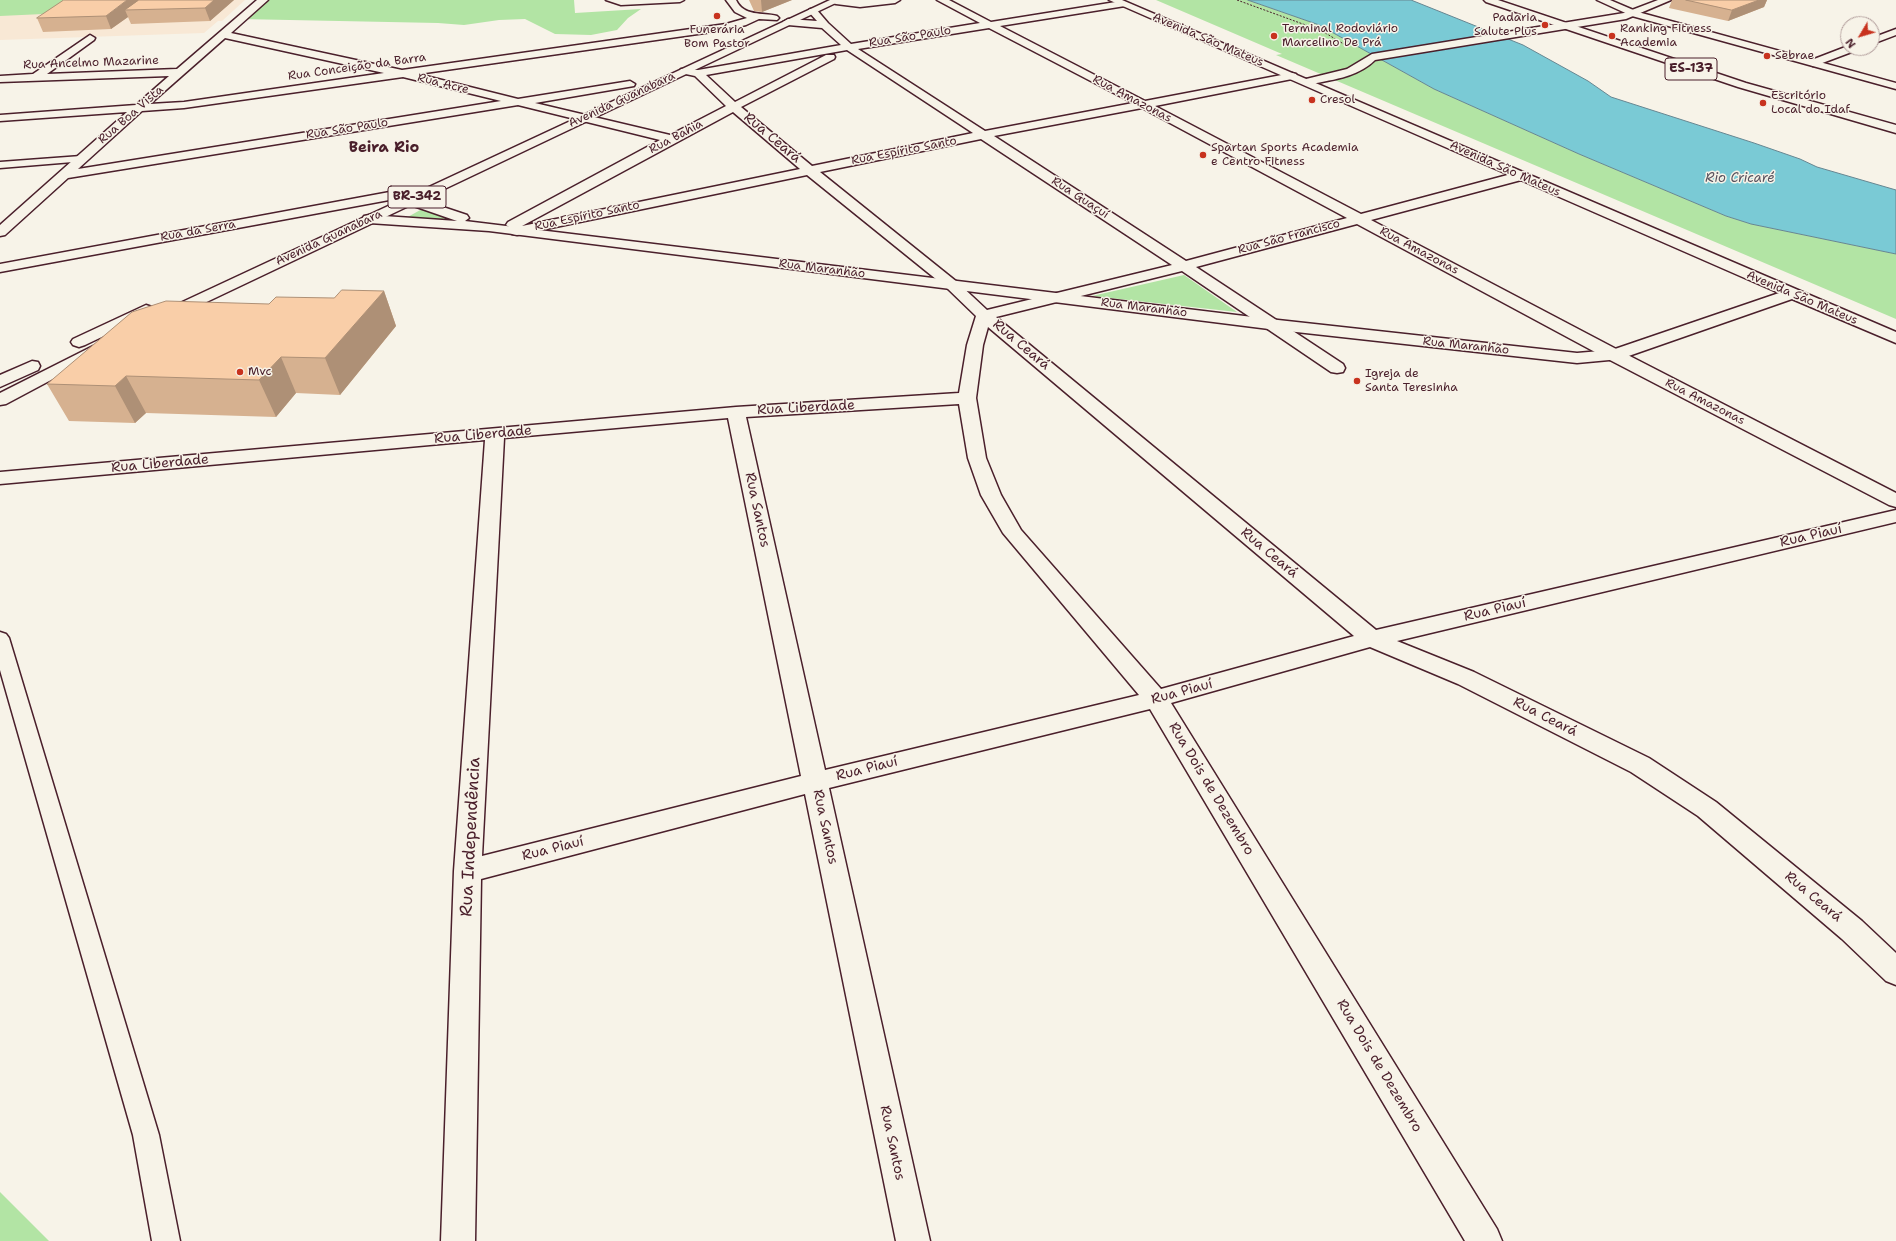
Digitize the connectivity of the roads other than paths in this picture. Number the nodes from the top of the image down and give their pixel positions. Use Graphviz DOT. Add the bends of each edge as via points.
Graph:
graph roads {
  1 [pos="263,0"];
  2 [pos="610,0"];
  3 [pos="680,0"];
  4 [pos="731,0"];
  5 [pos="836,0"];
  6 [pos="895,0"];
  7 [pos="942,0"];
  8 [pos="1489,0"];
  9 [pos="1602,0"];
  10 [pos="1666,0"];
  11 [pos="1118,2"];
  12 [pos="860,4"];
  13 [pos="816,6"];
  14 [pos="1635,14"];
  15 [pos="759,16"];
  16 [pos="774,18"];
  17 [pos="788,22"];
  18 [pos="825,24"];
  19 [pos="990,25"];
  20 [pos="1566,27"];
  21 [pos="716,28"];
  22 [pos="1896,32"];
  23 [pos="223,34"];
  24 [pos="738,36"];
  25 [pos="90,38"];
  26 [pos="1880,38"];
  27 [pos="849,47"];
  28 [pos="1840,53"];
  29 [pos="1813,63"];
  30 [pos="182,72"];
  31 [pos="691,72"];
  32 [pos="403,74"];
  33 [pos="1292,76"];
  34 [pos="35,78"];
  35 [pos="0,80"];
  36 [pos="1306,82"];
  37 [pos="630,84"];
  38 [pos="1896,86"];
  39 [pos="516,102"];
  40 [pos="1143,104"];
  41 [pos="734,107"];
  42 [pos="137,109"];
  43 [pos="568,113"];
  44 [pos="0,118"];
  45 [pos="586,118"];
  46 [pos="1896,129"];
  47 [pos="983,135"];
  48 [pos="671,139"];
  49 [pos="81,159"];
  50 [pos="0,165"];
  51 [pos="809,170"];
  52 [pos="64,175"];
  53 [pos="1520,176"];
  54 [pos="396,195"];
  55 [pos="410,200"];
  56 [pos="1358,218"];
  57 [pos="369,219"];
  58 [pos="489,227"];
  59 [pos="511,230"];
  60 [pos="0,232"];
  61 [pos="309,234"];
  62 [pos="1184,266"];
  63 [pos="0,268"];
  64 [pos="952,285"];
  65 [pos="1790,294"];
  66 [pos="1057,297"];
  67 [pos="155,306"];
  68 [pos="984,315"];
  69 [pos="156,320"];
  70 [pos="1269,324"];
  71 [pos="1896,338"];
  72 [pos="114,340"];
  73 [pos="71,346"];
  74 [pos="1614,355"];
  75 [pos="42,361"];
  76 [pos="1337,368"];
  77 [pos="0,382"];
  78 [pos="967,398"];
  79 [pos="0,400"];
  80 [pos="736,412"];
  81 [pos="495,434"];
  82 [pos="0,478"];
  83 [pos="1896,501"];
  84 [pos="1896,516"];
  85 [pos="0,638"];
  86 [pos="1372,639"];
  87 [pos="1156,699"];
  88 [pos="815,782"];
  89 [pos="468,871"];
  90 [pos="1896,972"];
  91 [pos="166,1241"];
  92 [pos="458,1241"];
  93 [pos="913,1241"];
  94 [pos="1485,1241"];
  1 -- 23 [label="street, Rua Boa Vista"];
  2 -- 3 [label="lane" via="621,3"];
  4 -- 15 [label="street" via="738,12"];
  5 -- 12 [label="street"];
  5 -- 13 [label="street, Avenida Guanabara / BR-342"];
  6 -- 12 [label="street"];
  7 -- 19 [label="street, Rua Amazonas"];
  8 -- 20 [label="street, ES-137"];
  9 -- 14 [label="street, ES-137"];
  10 -- 14 [label="street"];
  11 -- 19 [label="street, Rua São Paulo"];
  11 -- 33 [label="street, Avenida São Mateus"];
  12 -- 13 [label="street, Avenida Guanabara"];
  13 -- 16 [label="street, Avenida Guanabara / BR-342"];
  13 -- 17 [label="street, Avenida Guanabara / BR-342"];
  13 -- 18 [label="street"];
  14 -- 20 [label="street"];
  14 -- 29 [label="street, ES-137"];
  15 -- 16 [label="street"];
  15 -- 21 [label="street, Rua Conceição da Barra" via="743,23"];
  16 -- 24 [label="street, Avenida Guanabara / BR-342"];
  17 -- 18 [label="street"];
  17 -- 31 [label="street, Avenida Guanabara / BR-342"];
  18 -- 27 [label="street, Rua Guaçuí"];
  19 -- 27 [label="street, Rua São Paulo"];
  19 -- 40 [label="street, Rua Amazonas"];
  20 -- 36 [label="street" via="1371,59 1364,66 1346,73"];
  20 -- 46 [label="street, ES-137" via="1742,85"];
  21 -- 24 [label="street, Rua Conceição da Barra"];
  21 -- 32 [label="street, Rua Conceição da Barra"];
  22 -- 26 [label="street"];
  23 -- 30 [label="street, Rua Boa Vista"];
  23 -- 32 [label="street, Rua Acre"];
  24 -- 37 [label="street, Avenida Guanabara / BR-342"];
  25 -- 34 [label="street"];
  27 -- 31 [label="street, Rua São Paulo"];
  27 -- 41 [label="street, Rua Bahia"];
  27 -- 47 [label="street, Rua Guaçuí"];
  28 -- 29 [label="street"];
  29 -- 38 [label="street, ES-137"];
  30 -- 34 [label="street, Rua Ancelmo Mazarine"];
  30 -- 42 [label="street, Rua Boa Vista"];
  31 -- 41 [label="street, Rua Ceará"];
  31 -- 45 [label="street, Avenida Guanabara / BR-342"];
  32 -- 39 [label="street, Rua Acre"];
  32 -- 42 [label="street, Rua Conceição da Barra" via="184,105"];
  33 -- 36 [label="street, Avenida São Mateus"];
  33 -- 40 [label="street, Rua Espírito Santo"];
  34 -- 35 [label="street, Rua Ancelmo Mazarine"];
  36 -- 53 [label="street, Avenida São Mateus"];
  37 -- 39 [label="street, Rua São Paulo"];
  37 -- 43 [label="street, Avenida Guanabara / BR-342"];
  39 -- 43 [label="street, Rua Acre"];
  39 -- 52 [label="street, Rua São Paulo"];
  40 -- 47 [label="street, Rua Espírito Santo"];
  40 -- 56 [label="street, Rua Amazonas"];
  41 -- 48 [label="street, Rua Bahia"];
  41 -- 51 [label="street, Rua Ceará"];
  42 -- 44 [label="street, Rua Conceição da Barra"];
  42 -- 49 [label="street, Rua Boa Vista"];
  43 -- 45 [label="street, Rua Acre"];
  43 -- 54 [label="street, Avenida Guanabara / BR-342"];
  45 -- 48 [label="street"];
  45 -- 55 [label="street, Avenida Guanabara / BR-342"];
  47 -- 51 [label="street, Rua Espírito Santo"];
  47 -- 62 [label="street, Rua Guaçuí"];
  48 -- 59 [label="street, Rua Bahia"];
  49 -- 50 [label="lane"];
  49 -- 52 [label="street, Rua Boa Vista"];
  51 -- 59 [label="street, Rua Espírito Santo"];
  51 -- 64 [label="street, Rua Ceará"];
  52 -- 60 [label="street, Rua Boa Vista"];
  53 -- 56 [label="street, Rua São Francisco"];
  53 -- 65 [label="street, Avenida São Mateus"];
  54 -- 61 [label="street, Avenida Guanabara / BR-342"];
  54 -- 63 [label="street, Rua da Serra"];
  55 -- 57 [label="street, Avenida Guanabara / BR-342"];
  55 -- 58 [label="street, Rua Maranhão"];
  56 -- 62 [label="street, Rua São Francisco"];
  56 -- 74 [label="street, Rua Amazonas"];
  57 -- 58 [label="street, Rua Maranhão"];
  57 -- 69 [label="street, Avenida Guanabara / BR-342"];
  58 -- 59 [label="street, Rua Maranhão"];
  59 -- 64 [label="street, Rua Maranhão"];
  62 -- 66 [label="street, Rua São Francisco"];
  62 -- 70 [label="street, Rua Guaçuí"];
  64 -- 66 [label="street, Rua Maranhão"];
  64 -- 68 [label="street, Rua Ceará"];
  65 -- 71 [label="street, Avenida São Mateus"];
  65 -- 74 [label="street, Rua Maranhão"];
  66 -- 68 [label="street, Rua São Francisco"];
  66 -- 70 [label="street, Rua Maranhão"];
  67 -- 73 [label="street"];
  68 -- 78 [label="street, Rua Dois de Dezembro" via="974,345"];
  68 -- 86 [label="street, Rua Ceará"];
  70 -- 74 [label="street, Rua Maranhão" via="1577,358"];
  70 -- 76 [label="street, Rua Guaçuí"];
  72 -- 79 [label="street"];
  74 -- 83 [label="street, Rua Amazonas"];
  75 -- 77 [label="street"];
  78 -- 80 [label="street, Rua Liberdade"];
  78 -- 87 [label="street, Rua Dois de Dezembro" via="977,458 991,495 1013,532"];
  80 -- 81 [label="street, Rua Liberdade"];
  80 -- 88 [label="street, Rua Santos"];
  81 -- 82 [label="street, Rua Liberdade"];
  81 -- 89 [label="street, Rua Independência"];
  84 -- 86 [label="street, Rua Piauí"];
  85 -- 91 [label="lane" via="146,1136"];
  86 -- 87 [label="street, Rua Piauí"];
  86 -- 90 [label="street, Rua Ceará" via="1466,678 1640,765 1707,809 1852,930"];
  87 -- 88 [label="street, Rua Piauí"];
  87 -- 94 [label="street, Rua Dois de Dezembro"];
  88 -- 89 [label="street, Rua Piauí"];
  88 -- 93 [label="street, Rua Santos"];
  89 -- 92 [label="street, Rua Independência"];
}
